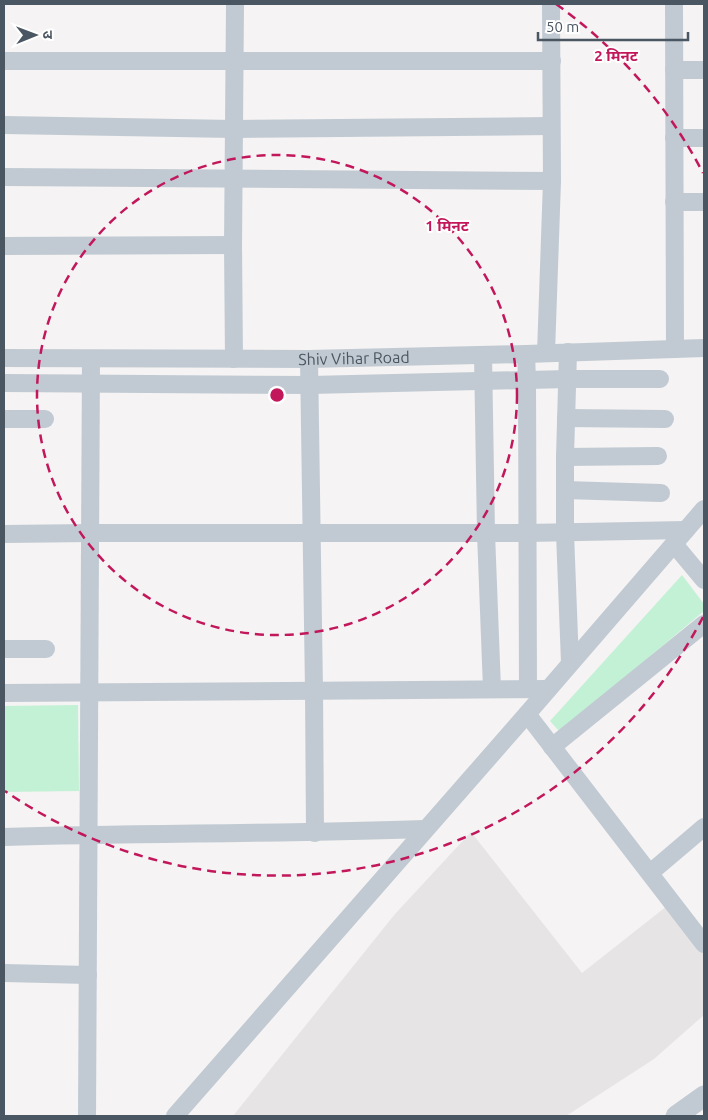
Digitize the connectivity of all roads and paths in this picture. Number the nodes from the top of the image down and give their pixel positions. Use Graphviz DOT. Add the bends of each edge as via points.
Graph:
graph roads {
  1 [pos="235,4"];
  2 [pos="551,4"];
  3 [pos="674,4"];
  4 [pos="4,61"];
  5 [pos="552,61"];
  6 [pos="234,62"];
  7 [pos="674,70"];
  8 [pos="704,70"];
  9 [pos="4,125"];
  10 [pos="550,126"];
  11 [pos="234,129"];
  12 [pos="674,138"];
  13 [pos="704,138"];
  14 [pos="4,178"];
  15 [pos="234,178"];
  16 [pos="552,181"];
  17 [pos="674,202"];
  18 [pos="704,202"];
  19 [pos="233,245"];
  20 [pos="4,246"];
  21 [pos="704,348"];
  22 [pos="675,349"];
  23 [pos="568,352"];
  24 [pos="546,353"];
  25 [pos="526,354"];
  26 [pos="483,355"];
  27 [pos="4,358"];
  28 [pos="92,359"];
  29 [pos="234,359"];
  30 [pos="309,359"];
  31 [pos="568,378"];
  32 [pos="660,379"];
  33 [pos="527,380"];
  34 [pos="484,381"];
  35 [pos="4,383"];
  36 [pos="92,384"];
  37 [pos="310,385"];
  38 [pos="566,418"];
  39 [pos="45,419"];
  40 [pos="665,419"];
  41 [pos="4,420"];
  42 [pos="658,456"];
  43 [pos="565,457"];
  44 [pos="565,490"];
  45 [pos="661,493"];
  46 [pos="704,509"];
  47 [pos="686,530"];
  48 [pos="312,532"];
  49 [pos="90,533"];
  50 [pos="486,533"];
  51 [pos="565,533"];
  52 [pos="4,534"];
  53 [pos="527,534"];
  54 [pos="674,544"];
  55 [pos="704,580"];
  56 [pos="704,624"];
  57 [pos="4,649"];
  58 [pos="46,649"];
  59 [pos="570,663"];
  60 [pos="548,688"];
  61 [pos="492,689"];
  62 [pos="528,689"];
  63 [pos="314,690"];
  64 [pos="89,691"];
  65 [pos="4,693"];
  66 [pos="527,714"];
  67 [pos="552,746"];
  68 [pos="704,827"];
  69 [pos="425,829"];
  70 [pos="314,833"];
  71 [pos="88,834"];
  72 [pos="4,837"];
  73 [pos="650,873"];
  74 [pos="704,944"];
  75 [pos="4,973"];
  76 [pos="88,975"];
  77 [pos="704,1096"];
  78 [pos="87,1116"];
  79 [pos="174,1116"];
  80 [pos="676,1116"];
  1 -- 6 [label="street"];
  2 -- 5 [label="street"];
  3 -- 7 [label="street"];
  4 -- 6 [label="street"];
  5 -- 6 [label="street"];
  5 -- 10 [label="street"];
  6 -- 11 [label="street"];
  7 -- 8 [label="street"];
  7 -- 12 [label="street"];
  9 -- 11 [label="street"];
  10 -- 11 [label="street"];
  10 -- 16 [label="street"];
  11 -- 15 [label="street"];
  12 -- 13 [label="street"];
  12 -- 17 [label="street"];
  14 -- 15 [label="street"];
  15 -- 16 [label="street"];
  15 -- 19 [label="street"];
  16 -- 24 [label="street"];
  17 -- 18 [label="street"];
  17 -- 22 [label="street"];
  19 -- 20 [label="street"];
  19 -- 29 [label="street"];
  21 -- 22 [label="street, Shiv Vihar Road"];
  22 -- 23 [label="street, Shiv Vihar Road"];
  23 -- 24 [label="street, Shiv Vihar Road"];
  23 -- 31 [label="street"];
  24 -- 25 [label="street, Shiv Vihar Road"];
  25 -- 26 [label="street, Shiv Vihar Road"];
  25 -- 33 [label="street"];
  26 -- 30 [label="street, Shiv Vihar Road"];
  26 -- 34 [label="street"];
  27 -- 28 [label="street, Shiv Vihar Road"];
  28 -- 29 [label="street, Shiv Vihar Road"];
  28 -- 36 [label="street"];
  29 -- 30 [label="street, Shiv Vihar Road"];
  30 -- 37 [label="street"];
  31 -- 32 [label="street"];
  31 -- 33 [label="street"];
  31 -- 38 [label="street"];
  33 -- 34 [label="street"];
  33 -- 53 [label="street"];
  34 -- 37 [label="street"];
  34 -- 50 [label="street"];
  35 -- 36 [label="street"];
  36 -- 37 [label="street"];
  36 -- 49 [label="street"];
  37 -- 48 [label="street"];
  38 -- 40 [label="street"];
  38 -- 43 [label="street"];
  39 -- 41 [label="street"];
  42 -- 43 [label="street"];
  43 -- 44 [label="street"];
  44 -- 45 [label="street"];
  44 -- 51 [label="street"];
  46 -- 47 [label="street"];
  47 -- 51 [label="street"];
  47 -- 54 [label="street"];
  48 -- 49 [label="street"];
  48 -- 50 [label="street"];
  48 -- 63 [label="street"];
  49 -- 52 [label="street"];
  49 -- 64 [label="street"];
  50 -- 53 [label="street"];
  50 -- 61 [label="street"];
  51 -- 53 [label="street"];
  51 -- 59 [label="street"];
  53 -- 62 [label="street"];
  54 -- 55 [label="street"];
  54 -- 59 [label="street"];
  56 -- 67 [label="street"];
  57 -- 58 [label="street"];
  59 -- 60 [label="street"];
  60 -- 62 [label="street"];
  60 -- 66 [label="street"];
  61 -- 62 [label="street"];
  61 -- 63 [label="street"];
  63 -- 64 [label="street"];
  63 -- 70 [label="street"];
  64 -- 65 [label="street"];
  64 -- 71 [label="street"];
  66 -- 67 [label="street"];
  66 -- 69 [label="street"];
  67 -- 73 [label="street"];
  68 -- 73 [label="street"];
  69 -- 70 [label="street"];
  69 -- 79 [label="street"];
  70 -- 71 [label="street"];
  71 -- 72 [label="street"];
  71 -- 76 [label="street"];
  73 -- 74 [label="street"];
  75 -- 76 [label="street"];
  76 -- 78 [label="street"];
  77 -- 80 [label="street"];
}
